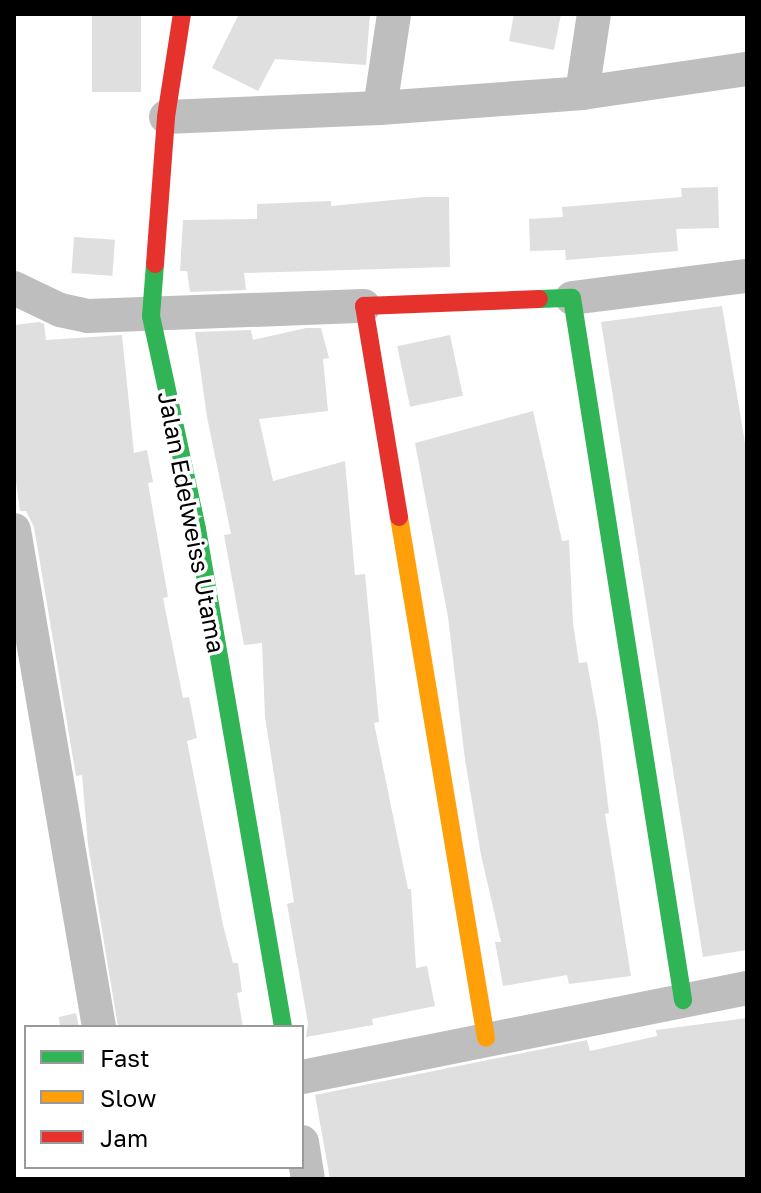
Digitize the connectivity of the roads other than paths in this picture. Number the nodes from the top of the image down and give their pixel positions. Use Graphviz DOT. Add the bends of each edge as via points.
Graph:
graph roads {
  1 [pos="182,14"];
  2 [pos="394,14"];
  3 [pos="594,14"];
  4 [pos="746,76"];
  5 [pos="582,93"];
  6 [pos="380,108"];
  7 [pos="166,117"];
  8 [pos="747,276"];
  9 [pos="14,288"];
  10 [pos="572,298"];
  11 [pos="364,306"];
  12 [pos="151,316"];
  13 [pos="14,530"];
  14 [pos="747,988"];
  15 [pos="683,1000"];
  16 [pos="99,1025"];
  17 [pos="283,1025"];
  18 [pos="486,1038"];
  19 [pos="304,1077"];
  20 [pos="304,1154"];
  21 [pos="308,1179"];
  1 -- 7 [label="street, Jalan Edelweiss Utama"];
  2 -- 6 [label="street"];
  3 -- 5 [label="street"];
  4 -- 5 [label="street"];
  5 -- 6 [label="street"];
  6 -- 7 [label="street"];
  7 -- 12 [label="street, Jalan Edelweiss Utama"];
  8 -- 10 [label="street"];
  9 -- 12 [label="street" via="60,310 88,316"];
  10 -- 11 [label="street"];
  10 -- 15 [label="street"];
  11 -- 12 [label="street"];
  11 -- 18 [label="street"];
  12 -- 17 [label="street, Jalan Edelweiss Utama" via="197,529"];
  13 -- 16 [label="street"];
  14 -- 15 [label="street"];
  15 -- 18 [label="street"];
  18 -- 19 [label="street"];
  20 -- 21 [label="street"];
}
